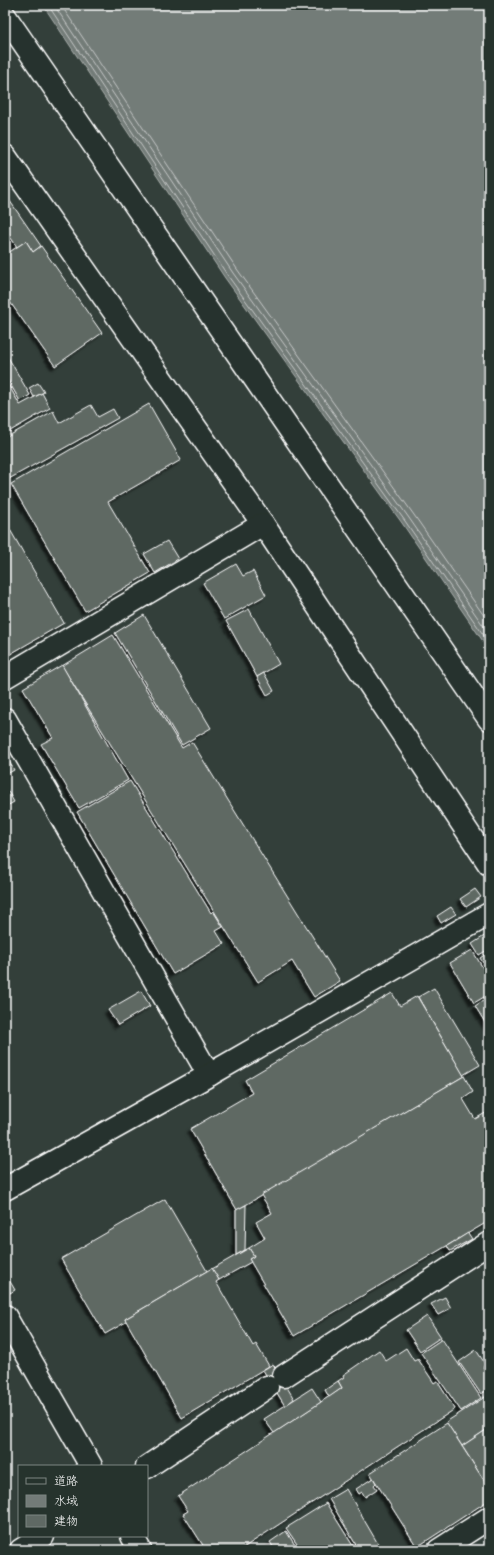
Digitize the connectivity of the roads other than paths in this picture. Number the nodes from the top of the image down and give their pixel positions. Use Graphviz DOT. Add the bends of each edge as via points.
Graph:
graph roads {
  1 [pos="5,16"];
  2 [pos="5,156"];
  3 [pos="263,524"];
  4 [pos="5,678"];
  5 [pos="5,719"];
  6 [pos="489,719"];
  7 [pos="489,864"];
  8 [pos="489,914"];
  9 [pos="209,1075"];
  10 [pos="5,1189"];
  11 [pos="489,1243"];
  12 [pos="5,1316"];
  13 [pos="90,1465"];
  14 [pos="148,1466"];
  15 [pos="489,1518"];
  16 [pos="41,1537"];
  17 [pos="133,1537"];
  18 [pos="21,1550"];
  19 [pos="140,1550"];
  20 [pos="439,1550"];
  1 -- 6 [label="street"];
  2 -- 3 [label="street"];
  3 -- 4 [label="street"];
  3 -- 7 [label="street"];
  5 -- 9 [label="street"];
  8 -- 9 [label="street"];
  9 -- 10 [label="street"];
  11 -- 14 [label="street"];
  12 -- 13 [label="street"];
  15 -- 20 [label="street"];
  16 -- 18 [label="street"];
  17 -- 19 [label="street"];
}
